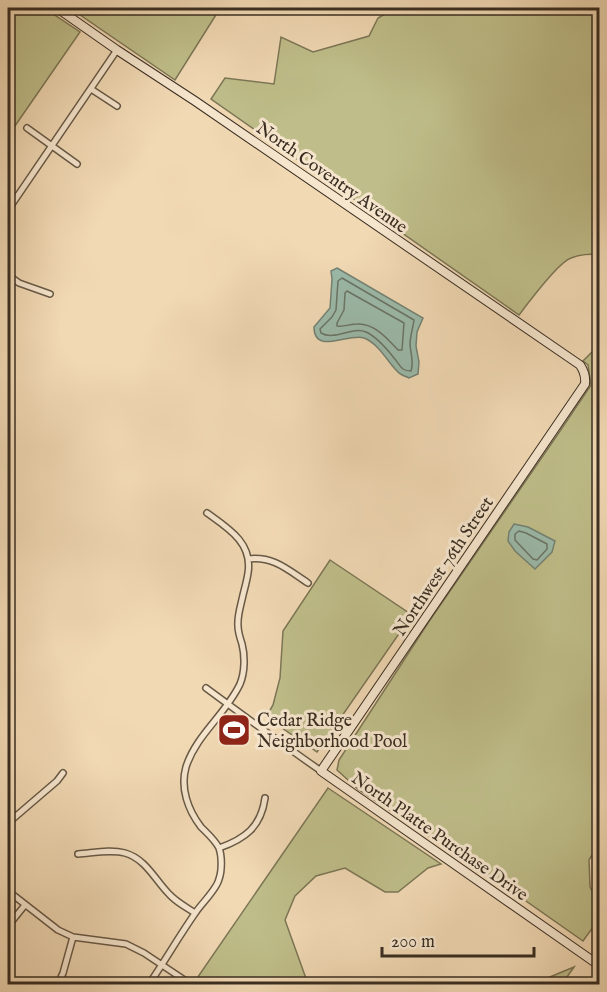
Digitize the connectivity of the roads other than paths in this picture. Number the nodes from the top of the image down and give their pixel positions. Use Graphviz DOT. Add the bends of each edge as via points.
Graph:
graph roads {
  1 [pos="57,8"];
  2 [pos="117,50"];
  3 [pos="91,89"];
  4 [pos="117,106"];
  5 [pos="27,128"];
  6 [pos="51,146"];
  7 [pos="77,164"];
  8 [pos="8,210"];
  9 [pos="8,275"];
  10 [pos="50,294"];
  11 [pos="586,375"];
  12 [pos="207,513"];
  13 [pos="248,559"];
  14 [pos="308,583"];
  15 [pos="206,688"];
  16 [pos="227,703"];
  17 [pos="321,771"];
  18 [pos="63,773"];
  19 [pos="265,798"];
  20 [pos="8,823"];
  21 [pos="219,848"];
  22 [pos="78,854"];
  23 [pos="8,891"];
  24 [pos="24,905"];
  25 [pos="195,913"];
  26 [pos="8,926"];
  27 [pos="73,937"];
  28 [pos="162,965"];
  29 [pos="600,966"];
  30 [pos="189,983"];
  31 [pos="58,984"];
  32 [pos="148,984"];
  1 -- 2 [label="street, North Coventry Avenue"];
  2 -- 3 [label="street"];
  2 -- 11 [label="street, North Coventry Avenue" via="580,365"];
  3 -- 4 [label="street"];
  3 -- 6 [label="street"];
  5 -- 6 [label="street"];
  6 -- 7 [label="street"];
  6 -- 8 [label="street"];
  9 -- 10 [label="street"];
  11 -- 17 [label="street, Northwest 76th Street" via="585,384"];
  12 -- 13 [label="street" via="240,539"];
  13 -- 14 [label="street" via="271,560"];
  13 -- 16 [label="street" via="237,625 245,664 240,682"];
  15 -- 16 [label="street, North Platte Purchase Drive"];
  16 -- 17 [label="street, North Platte Purchase Drive"];
  16 -- 21 [label="street" via="193,751 184,785 200,825"];
  17 -- 29 [label="street, North Platte Purchase Drive"];
  18 -- 20 [label="street"];
  19 -- 21 [label="street" via="253,829"];
  21 -- 25 [label="street" via="219,881"];
  22 -- 25 [label="street" via="130,855 144,864 169,895"];
  23 -- 24 [label="street"];
  24 -- 26 [label="street"];
  24 -- 27 [label="street"];
  25 -- 28 [label="street"];
  27 -- 28 [label="street" via="126,944"];
  27 -- 31 [label="street"];
  28 -- 30 [label="street"];
  28 -- 32 [label="street"];
}
